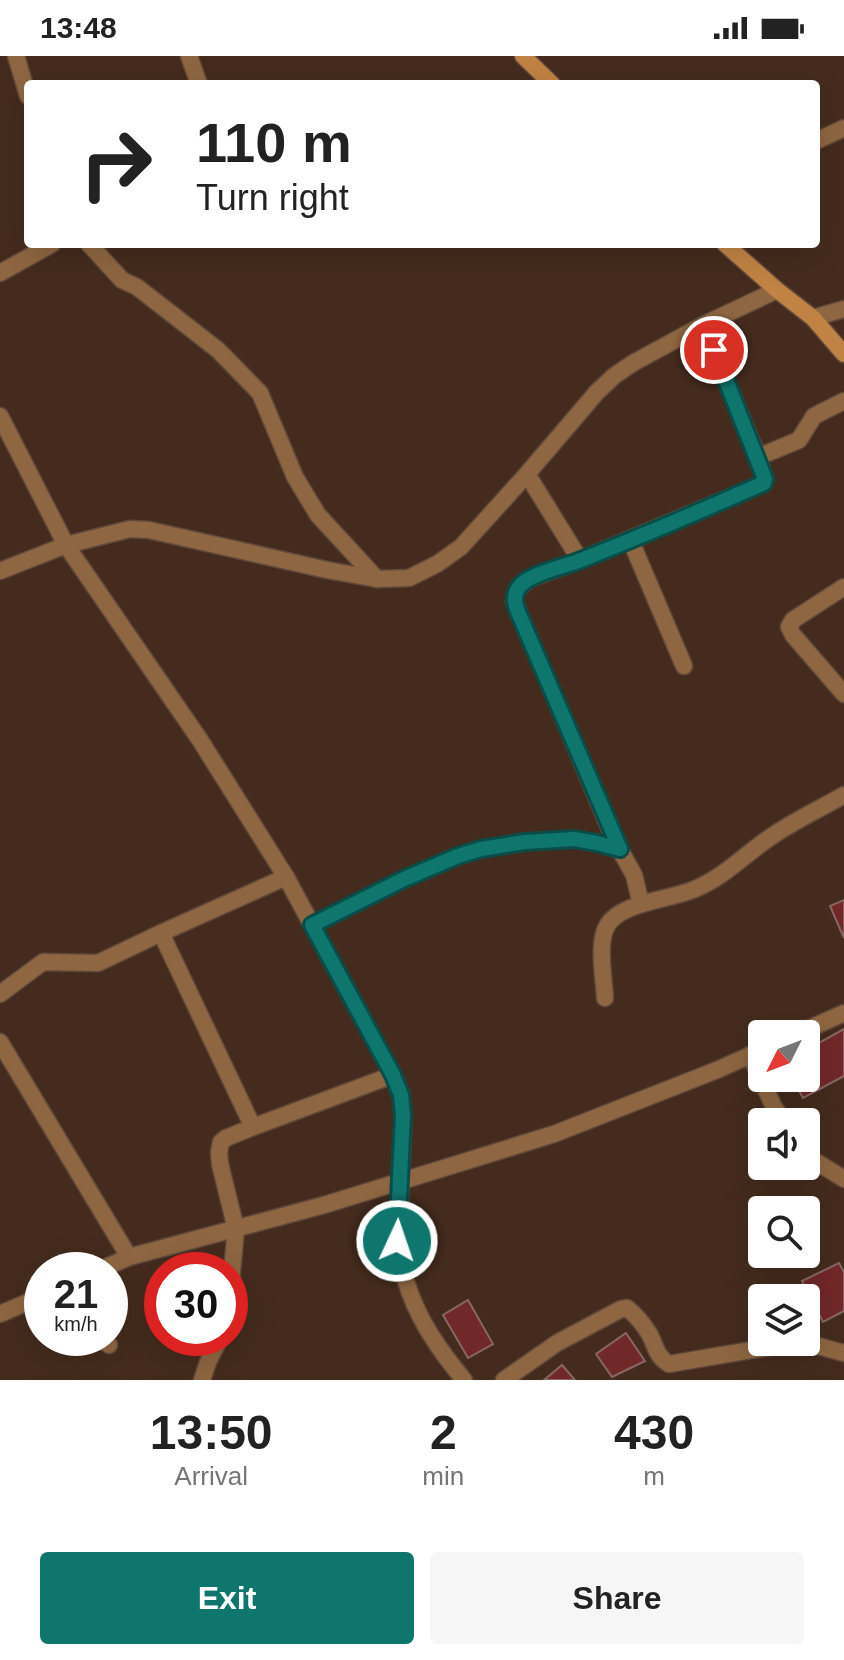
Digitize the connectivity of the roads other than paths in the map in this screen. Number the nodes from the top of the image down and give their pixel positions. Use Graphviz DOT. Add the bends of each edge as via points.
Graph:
graph roads {
  1 [pos="16,56"];
  2 [pos="189,56"];
  3 [pos="523,56"];
  4 [pos="198,80"];
  5 [pos="548,80"];
  6 [pos="24,83"];
  7 [pos="844,128"];
  8 [pos="820,139"];
  9 [pos="45,248"];
  10 [pos="93,248"];
  11 [pos="730,248"];
  12 [pos="0,273"];
  13 [pos="777,290"];
  14 [pos="844,309"];
  15 [pos="813,318"];
  16 [pos="703,325"];
  17 [pos="844,354"];
  18 [pos="844,401"];
  19 [pos="0,416"];
  20 [pos="758,457"];
  21 [pos="527,474"];
  22 [pos="630,539"];
  23 [pos="66,545"];
  24 [pos="580,560"];
  25 [pos="0,571"];
  26 [pos="377,579"];
  27 [pos="844,587"];
  28 [pos="684,666"];
  29 [pos="844,694"];
  30 [pos="844,795"];
  31 [pos="620,849"];
  32 [pos="286,877"];
  33 [pos="641,904"];
  34 [pos="312,925"];
  35 [pos="161,933"];
  36 [pos="0,994"];
  37 [pos="605,998"];
  38 [pos="844,1013"];
  39 [pos="820,1024"];
  40 [pos="0,1042"];
  41 [pos="748,1055"];
  42 [pos="393,1075"];
  43 [pos="253,1127"];
  44 [pos="820,1164"];
  45 [pos="844,1179"];
  46 [pos="401,1182"];
  47 [pos="236,1229"];
  48 [pos="234,1252"];
  49 [pos="129,1257"];
  50 [pos="24,1304"];
  51 [pos="0,1314"];
  52 [pos="844,1353"];
  53 [pos="211,1356"];
  54 [pos="202,1380"];
  55 [pos="464,1380"];
  56 [pos="504,1380"];
  1 -- 6 [label="street"];
  2 -- 4 [label="street"];
  3 -- 5 [label="street"];
  7 -- 8 [label="street"];
  9 -- 12 [label="street"];
  10 -- 26 [label="street" via="122,280 218,350 260,393 295,477 318,515"];
  11 -- 13 [label="street"];
  13 -- 15 [label="street"];
  13 -- 16 [label="street"];
  14 -- 15 [label="street"];
  15 -- 17 [label="street"];
  16 -- 20 [label="street"];
  16 -- 21 [label="street" via="614,376"];
  18 -- 20 [label="street" via="814,416 799,440"];
  19 -- 23 [label="street"];
  20 -- 22 [label="street" via="764,483"];
  21 -- 24 [label="street"];
  21 -- 26 [label="street" via="461,547 437,564 409,578"];
  22 -- 24 [label="street"];
  22 -- 28 [label="street"];
  23 -- 25 [label="street"];
  23 -- 26 [label="street" via="130,529 149,530"];
  23 -- 32 [label="street"];
  24 -- 31 [label="street" via="529,579 514,601"];
  27 -- 29 [label="street" via="789,627"];
  30 -- 33 [label="street" via="767,839 709,883"];
  31 -- 33 [label="street" via="637,882"];
  31 -- 34 [label="street" via="574,839 481,849 404,879"];
  32 -- 34 [label="street"];
  32 -- 35 [label="street"];
  33 -- 37 [label="street" via="619,913 605,929"];
  34 -- 42 [label="street"];
  35 -- 36 [label="street" via="95,964 43,962"];
  35 -- 43 [label="street"];
  38 -- 39 [label="street"];
  40 -- 49 [label="street"];
  41 -- 46 [label="street" via="554,1134"];
  42 -- 43 [label="street"];
  42 -- 46 [label="street" via="403,1115"];
  43 -- 47 [label="street" via="226,1138 219,1152"];
  44 -- 45 [label="street"];
  46 -- 47 [label="street"];
  46 -- 55 [label="street" via="397,1241 411,1299 423,1325"];
  47 -- 48 [label="street"];
  47 -- 49 [label="street"];
  50 -- 51 [label="street"];
  52 -- 56 [label="street" via="793,1343 669,1364 627,1308 557,1343"];
  53 -- 54 [label="street"];
}
